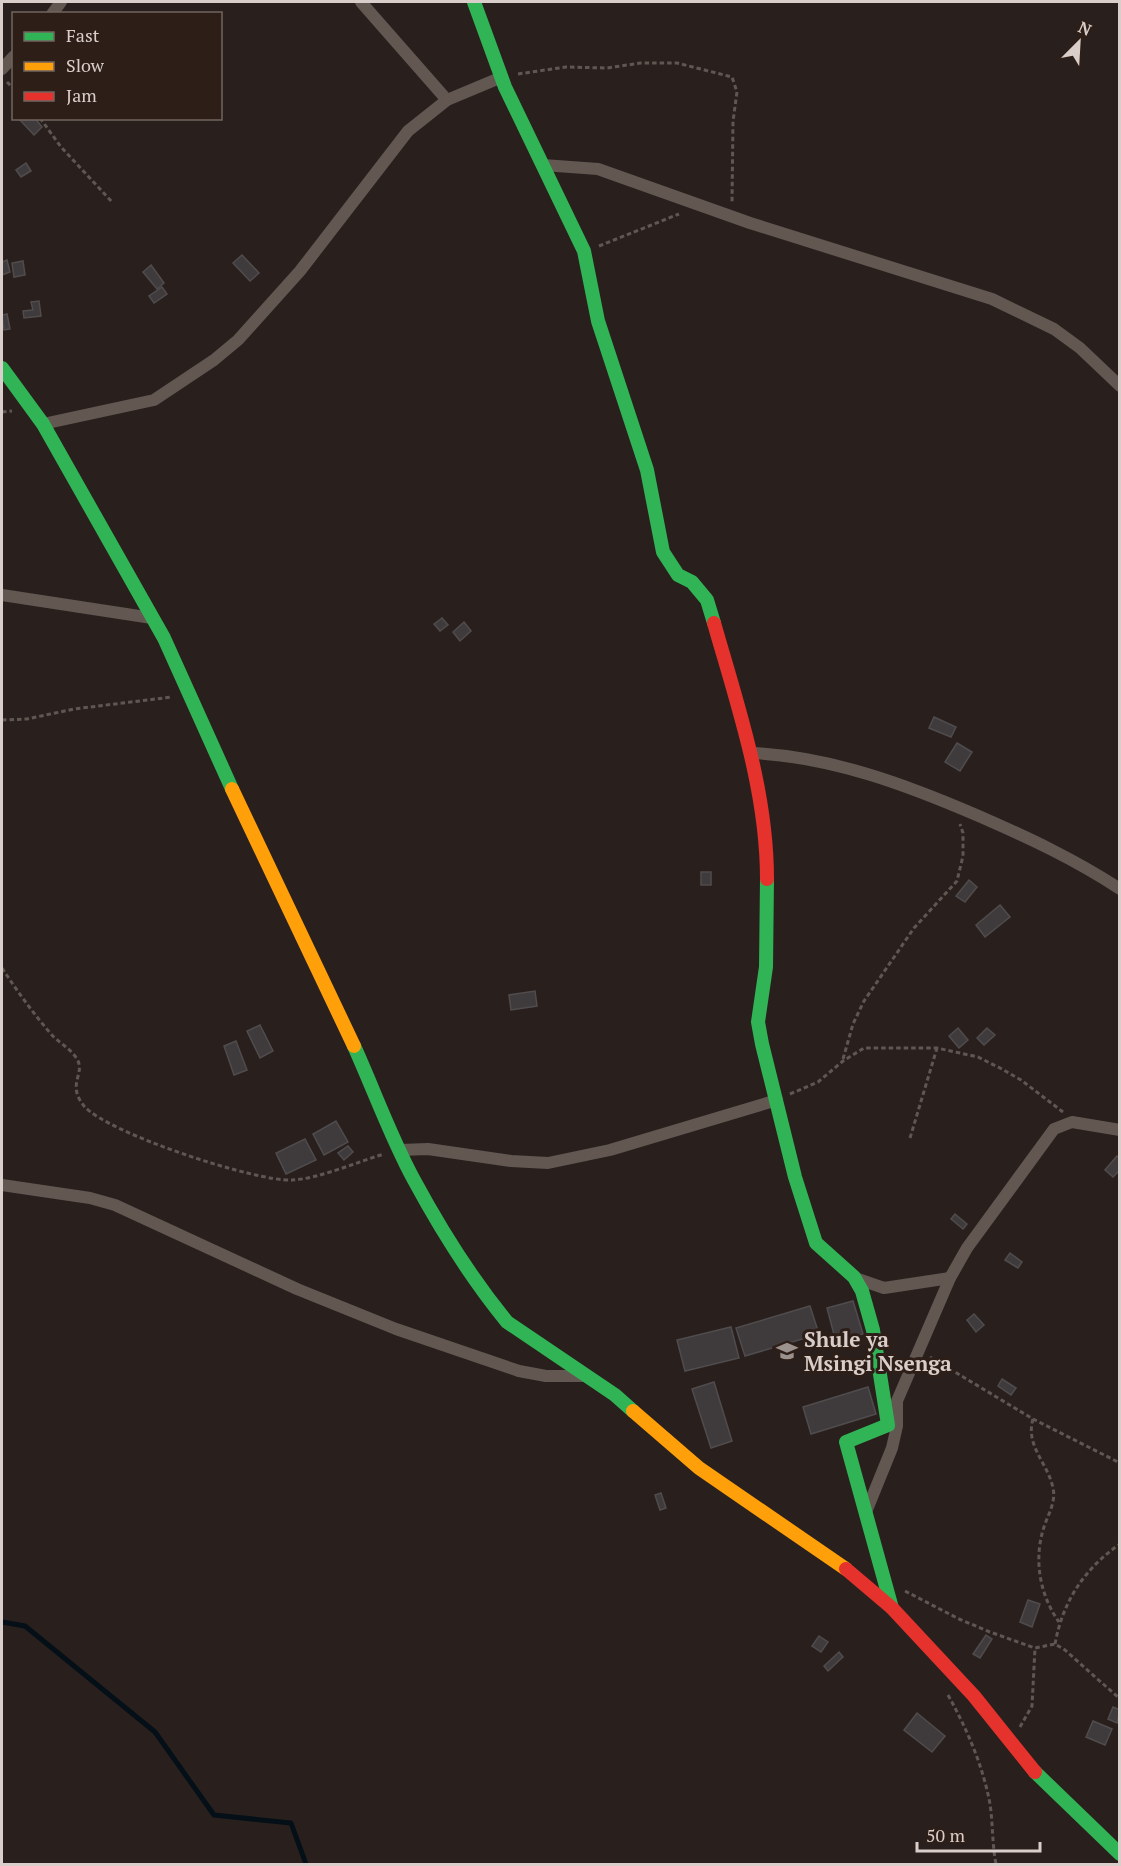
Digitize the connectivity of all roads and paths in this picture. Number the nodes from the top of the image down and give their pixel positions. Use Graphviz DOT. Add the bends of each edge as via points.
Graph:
graph roads {
  1 [pos="362,2"];
  2 [pos="474,2"];
  3 [pos="502,77"];
  4 [pos="447,100"];
  5 [pos="41,120"];
  6 [pos="543,165"];
  7 [pos="113,203"];
  8 [pos="700,205"];
  9 [pos="730,215"];
  10 [pos="585,251"];
  11 [pos="2,368"];
  12 [pos="1119,386"];
  13 [pos="43,424"];
  14 [pos="2,595"];
  15 [pos="152,618"];
  16 [pos="191,696"];
  17 [pos="2,720"];
  18 [pos="752,753"];
  19 [pos="953,805"];
  20 [pos="1119,889"];
  21 [pos="2,968"];
  22 [pos="937,1048"];
  23 [pos="843,1061"];
  24 [pos="777,1100"];
  25 [pos="1072,1122"];
  26 [pos="1119,1130"];
  27 [pos="910,1138"];
  28 [pos="400,1150"];
  29 [pos="2,1185"];
  30 [pos="854,1277"];
  31 [pos="950,1278"];
  32 [pos="920,1352"];
  33 [pos="589,1376"];
  34 [pos="1033,1419"];
  35 [pos="1119,1463"];
  36 [pos="866,1512"];
  37 [pos="1119,1544"];
  38 [pos="885,1580"];
  39 [pos="892,1608"];
  40 [pos="1059,1622"];
  41 [pos="1054,1644"];
  42 [pos="1035,1648"];
  43 [pos="944,1688"];
  44 [pos="1119,1699"];
  45 [pos="1011,1743"];
  46 [pos="1119,1854"];
  47 [pos="996,1864"];
  1 -- 4 [label="street"];
  2 -- 3 [label="street"];
  3 -- 4 [label="street"];
  3 -- 6 [label="street"];
  3 -- 9 [label="path" via="551,68 607,69 641,63 677,63 732,77 737,92"];
  4 -- 13 [label="street" via="408,131 300,271 238,340 214,360 154,400"];
  5 -- 7 [label="path"];
  6 -- 8 [label="street" via="598,169"];
  6 -- 10 [label="street"];
  8 -- 9 [label="street"];
  8 -- 10 [label="path"];
  9 -- 12 [label="street" via="1022,311 1080,348"];
  10 -- 18 [label="street" via="598,321 647,470 663,552 678,575 692,582 706,600"];
  11 -- 13 [label="street"];
  13 -- 15 [label="street"];
  14 -- 15 [label="street"];
  15 -- 16 [label="street"];
  16 -- 17 [label="path"];
  16 -- 28 [label="street"];
  18 -- 19 [label="street" via="819,760"];
  18 -- 24 [label="street" via="769,875 766,967 758,1022"];
  19 -- 20 [label="street" via="1047,847"];
  19 -- 23 [label="path" via="964,842 957,881 914,928 864,1002"];
  21 -- 28 [label="path" via="52,1035 77,1059 75,1088 84,1105 97,1117 136,1136 260,1178 278,1180 312,1177"];
  22 -- 23 [label="path" via="864,1048"];
  22 -- 25 [label="path" via="968,1054 1000,1068 1046,1098"];
  22 -- 27 [label="path"];
  23 -- 24 [label="path" via="818,1082"];
  24 -- 28 [label="street" via="610,1150 548,1163 428,1149"];
  24 -- 30 [label="street" via="816,1243"];
  25 -- 26 [label="street"];
  25 -- 31 [label="street" via="1054,1129 1042,1144"];
  28 -- 33 [label="street" via="459,1256 507,1322"];
  29 -- 33 [label="street" via="116,1205 297,1288 497,1365 546,1376"];
  30 -- 31 [label="street" via="884,1288"];
  30 -- 36 [label="street" via="873,1329 888,1425 846,1442"];
  31 -- 32 [label="street"];
  32 -- 34 [label="path"];
  32 -- 36 [label="street" via="897,1401 892,1448"];
  33 -- 39 [label="street" via="699,1468 822,1551"];
  34 -- 35 [label="path"];
  34 -- 40 [label="path" via="1031,1439 1053,1489 1040,1540 1039,1570 1048,1604"];
  36 -- 38 [label="street"];
  37 -- 40 [label="path" via="1078,1583"];
  38 -- 39 [label="street"];
  38 -- 42 [label="path" via="959,1619"];
  39 -- 45 [label="street" via="974,1696"];
  40 -- 41 [label="path"];
  41 -- 42 [label="path"];
  41 -- 44 [label="path" via="1072,1653"];
  42 -- 45 [label="path" via="1032,1706"];
  43 -- 47 [label="path" via="966,1726 979,1765 990,1804"];
  45 -- 46 [label="street" via="1051,1789"];
}
